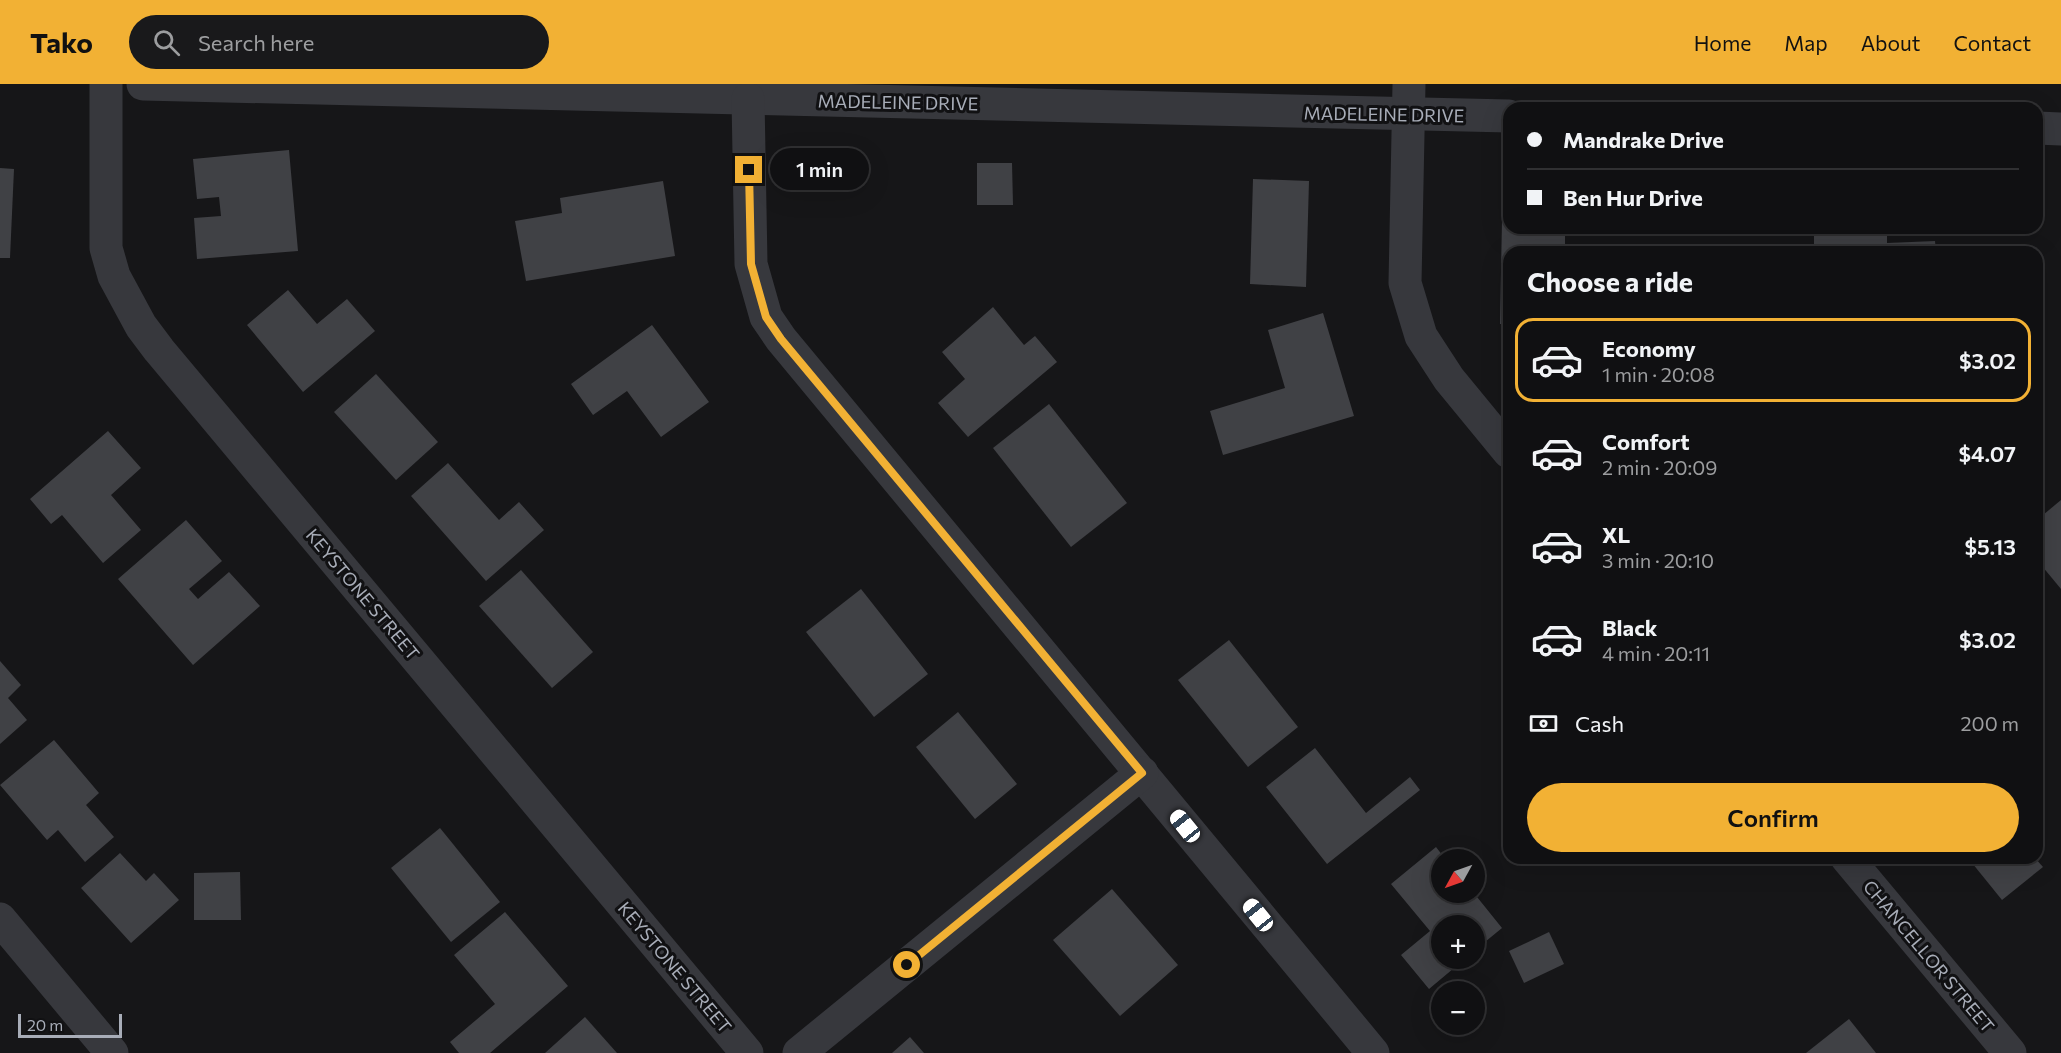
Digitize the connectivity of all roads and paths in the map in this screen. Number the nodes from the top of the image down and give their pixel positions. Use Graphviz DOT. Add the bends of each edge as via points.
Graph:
graph roads {
  1 [pos="106,84"];
  2 [pos="143,84"];
  3 [pos="748,99"];
  4 [pos="1409,99"];
  5 [pos="1503,115"];
  6 [pos="2043,128"];
  7 [pos="2061,129"];
  8 [pos="1503,445"];
  9 [pos="1142,773"];
  10 [pos="1852,864"];
  11 [pos="0,919"];
  12 [pos="112,1053"];
  13 [pos="747,1053"];
  14 [pos="799,1053"];
  15 [pos="1373,1053"];
  16 [pos="2010,1053"];
  1 -- 13 [label="street, KEYSTONE STREET" via="106,248 114,276 141,326"];
  2 -- 3 [label="street, MADELEINE DRIVE"];
  3 -- 4 [label="street, MADELEINE DRIVE"];
  3 -- 9 [label="street" via="751,264 766,317"];
  4 -- 5 [label="street, MADELEINE DRIVE"];
  4 -- 8 [label="street" via="1405,283 1421,336 1449,380"];
  6 -- 7 [label="street"];
  9 -- 14 [label="street"];
  9 -- 15 [label="street"];
  10 -- 16 [label="street, CHANCELLOR STREET"];
  11 -- 12 [label="street"];
}
